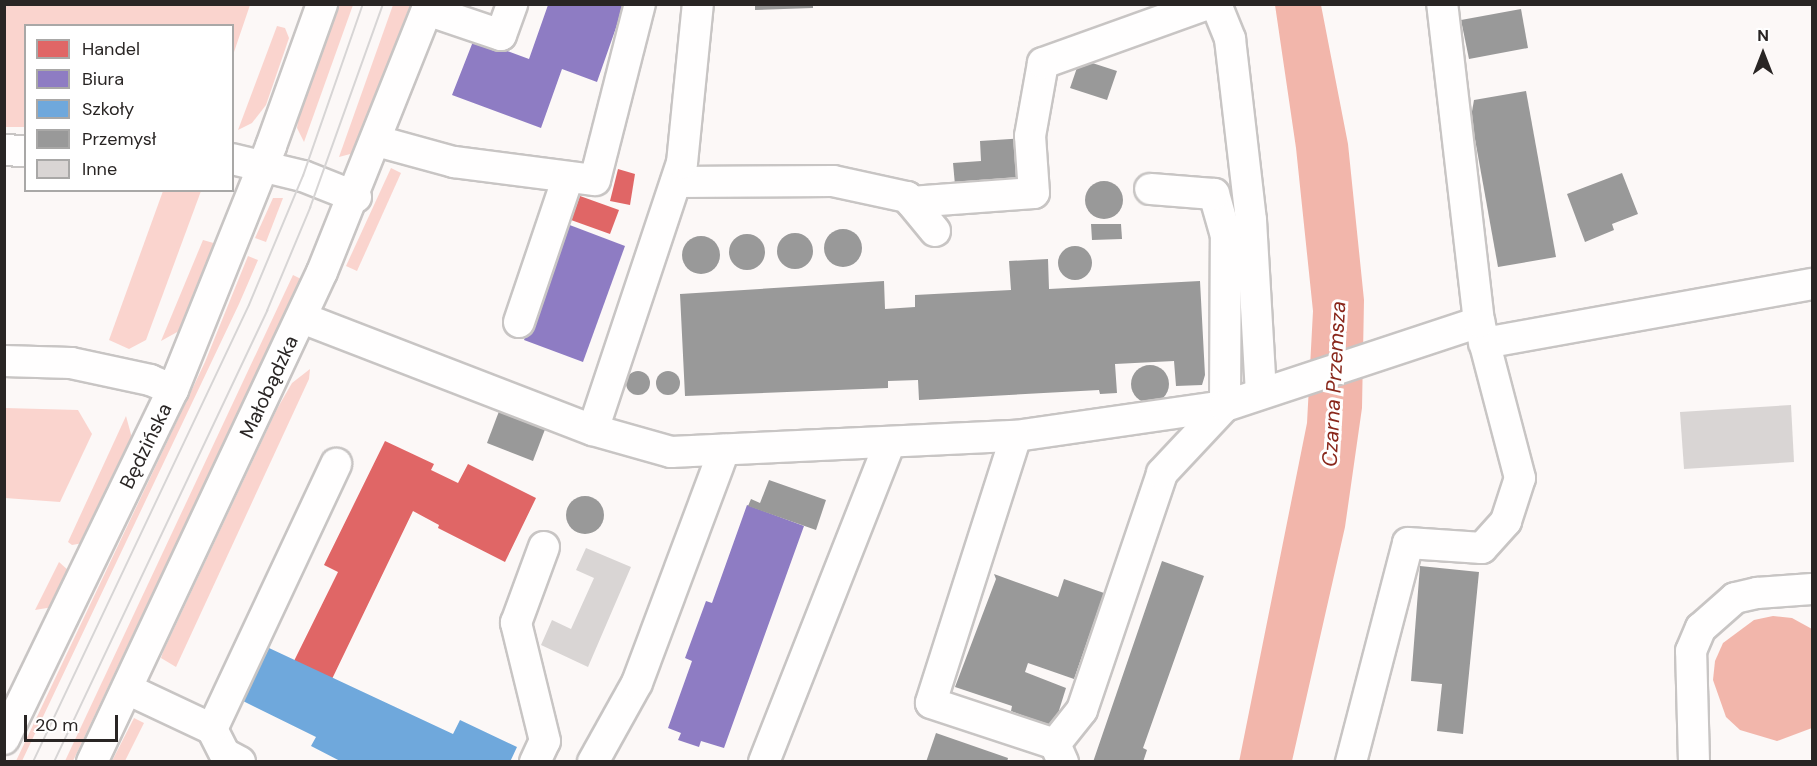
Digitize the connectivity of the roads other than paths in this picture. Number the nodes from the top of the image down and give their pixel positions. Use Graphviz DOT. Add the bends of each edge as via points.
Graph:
graph roads {
  1 [pos="322,4"];
  2 [pos="512,4"];
  3 [pos="640,4"];
  4 [pos="698,4"];
  5 [pos="1208,4"];
  6 [pos="1216,4"];
  7 [pos="1442,4"];
  8 [pos="428,7"];
  9 [pos="377,141"];
  10 [pos="4,150"];
  11 [pos="24,151"];
  12 [pos="267,155"];
  13 [pos="234,159"];
  14 [pos="568,177"];
  15 [pos="676,182"];
  16 [pos="1150,189"];
  17 [pos="356,197"];
  18 [pos="911,202"];
  19 [pos="935,231"];
  20 [pos="1812,284"];
  21 [pos="302,318"];
  22 [pos="519,322"];
  23 [pos="1482,333"];
  24 [pos="4,362"];
  25 [pos="173,390"];
  26 [pos="1261,393"];
  27 [pos="1225,406"];
  28 [pos="593,430"];
  29 [pos="1016,436"];
  30 [pos="890,442"];
  31 [pos="724,450"];
  32 [pos="336,464"];
  33 [pos="544,547"];
  34 [pos="1812,589"];
  35 [pos="127,689"];
  36 [pos="212,729"];
  37 [pos="4,739"];
  38 [pos="1059,753"];
  39 [pos="92,762"];
  40 [pos="240,762"];
  41 [pos="536,762"];
  42 [pos="593,762"];
  43 [pos="764,762"];
  44 [pos="1351,762"];
  45 [pos="1694,762"];
  1 -- 12 [label="street"];
  2 -- 8 [label="street" via="501,35"];
  3 -- 14 [label="street" via="595,180"];
  4 -- 15 [label="street" via="682,163"];
  5 -- 18 [label="street" via="1043,63 1030,136 1034,194"];
  6 -- 26 [label="street" via="1230,39 1251,220"];
  7 -- 23 [label="street"];
  8 -- 9 [label="street, Małobądzka"];
  9 -- 14 [label="street" via="454,162"];
  9 -- 17 [label="street, Małobądzka"];
  10 -- 11 [label="street"];
  12 -- 13 [label="street"];
  12 -- 17 [label="street"];
  12 -- 25 [label="street, Będzińska"];
  14 -- 22 [label="street"];
  15 -- 18 [label="street" via="834,181 907,197"];
  15 -- 28 [label="street"];
  16 -- 27 [label="street" via="1214,194 1226,236"];
  17 -- 21 [label="street, Małobądzka"];
  18 -- 19 [label="street"];
  20 -- 23 [label="street"];
  21 -- 28 [label="street"];
  21 -- 35 [label="street, Małobądzka"];
  23 -- 26 [label="street" via="1439,334"];
  23 -- 44 [label="street" via="1520,478 1510,511 1482,548 1408,543"];
  24 -- 25 [label="street" via="71,363 150,380"];
  25 -- 37 [label="street, Będzińska"];
  26 -- 27 [label="street"];
  27 -- 29 [label="street"];
  27 -- 38 [label="street" via="1162,473 1082,710"];
  28 -- 31 [label="street" via="671,452"];
  29 -- 30 [label="street"];
  29 -- 38 [label="street" via="931,703"];
  30 -- 31 [label="street"];
  30 -- 43 [label="street"];
  31 -- 42 [label="street" via="637,683"];
  32 -- 36 [label="street"];
  33 -- 41 [label="street" via="516,623 545,741"];
  34 -- 45 [label="street" via="1736,598 1701,627 1691,651"];
  35 -- 36 [label="street"];
  35 -- 39 [label="street, Małobądzka"];
  36 -- 40 [label="street" via="225,754"];
}
